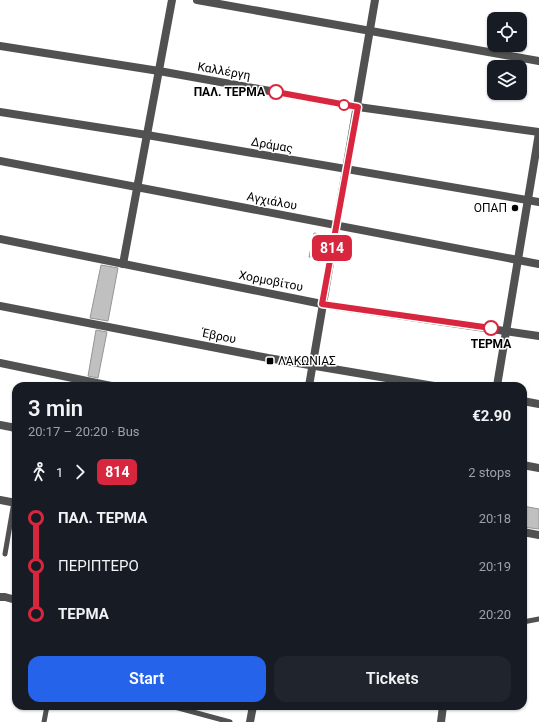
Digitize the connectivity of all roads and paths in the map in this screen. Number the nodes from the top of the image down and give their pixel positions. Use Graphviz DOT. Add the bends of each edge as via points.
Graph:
graph roads {
  1 [pos="172,0"];
  2 [pos="197,0"];
  3 [pos="375,0"];
  4 [pos="370,31"];
  5 [pos="0,46"];
  6 [pos="539,61"];
  7 [pos="158,71"];
  8 [pos="358,107"];
  9 [pos="0,112"];
  10 [pos="539,132"];
  11 [pos="147,135"];
  12 [pos="0,161"];
  13 [pos="346,170"];
  14 [pos="137,187"];
  15 [pos="528,201"];
  16 [pos="539,202"];
  17 [pos="336,226"];
  18 [pos="0,239"];
  19 [pos="518,260"];
  20 [pos="123,264"];
  21 [pos="539,264"];
  22 [pos="322,304"];
  23 [pos="0,306"];
  24 [pos="506,331"];
  25 [pos="539,336"];
  26 [pos="0,363"];
  27 [pos="312,366"];
  28 [pos="86,382"];
  29 [pos="310,382"];
  30 [pos="410,382"];
  31 [pos="498,382"];
  32 [pos="527,402"];
  33 [pos="539,404"];
  34 [pos="0,425"];
  35 [pos="12,427"];
  36 [pos="527,466"];
  37 [pos="539,468"];
  38 [pos="0,500"];
  39 [pos="12,502"];
  40 [pos="12,517"];
  41 [pos="527,533"];
  42 [pos="539,535"];
  43 [pos="4,554"];
  44 [pos="0,597"];
  45 [pos="12,599"];
  46 [pos="539,619"];
  47 [pos="527,621"];
  48 [pos="46,710"];
  49 [pos="186,710"];
  50 [pos="252,710"];
  51 [pos="442,710"];
  52 [pos="44,722"];
  53 [pos="230,722"];
  54 [pos="250,722"];
  55 [pos="440,722"];
  1 -- 7 [label="street"];
  2 -- 4 [label="street"];
  3 -- 4 [label="street"];
  4 -- 6 [label="street"];
  4 -- 8 [label="street"];
  5 -- 7 [label="street, Καλλέργη"];
  7 -- 8 [label="street, Καλλέργη"];
  7 -- 11 [label="street"];
  8 -- 10 [label="street, Καλλέργη"];
  8 -- 13 [label="street"];
  9 -- 11 [label="street, Δράμας"];
  10 -- 15 [label="street"];
  11 -- 13 [label="street, Δράμας"];
  11 -- 14 [label="street"];
  12 -- 14 [label="street, Αγχιάλου"];
  13 -- 15 [label="street, Δράμας"];
  13 -- 17 [label="street"];
  14 -- 17 [label="street, Αγχιάλου"];
  14 -- 20 [label="street"];
  15 -- 16 [label="street, Δράμας"];
  15 -- 19 [label="street"];
  17 -- 19 [label="street, Αγχιάλου"];
  17 -- 22 [label="street"];
  18 -- 20 [label="street, Χορμοβίτου"];
  19 -- 21 [label="street, Αγχιάλου"];
  19 -- 24 [label="street"];
  20 -- 22 [label="street, Χορμοβίτου"];
  22 -- 24 [label="street, Χορμοβίτου"];
  22 -- 27 [label="street"];
  23 -- 27 [label="street, Έβρου"];
  24 -- 25 [label="street, Χορμοβίτου"];
  24 -- 31 [label="street"];
  26 -- 28 [label="street"];
  27 -- 29 [label="street"];
  27 -- 30 [label="street, Έβρου"];
  32 -- 33 [label="street"];
  34 -- 35 [label="street"];
  36 -- 37 [label="street"];
  38 -- 39 [label="street"];
  40 -- 43 [label="lane"];
  41 -- 42 [label="street"];
  44 -- 45 [label="street"];
  46 -- 47 [label="lane"];
  48 -- 52 [label="lane"];
  49 -- 53 [label="lane"];
  50 -- 54 [label="street"];
  51 -- 55 [label="street"];
}
